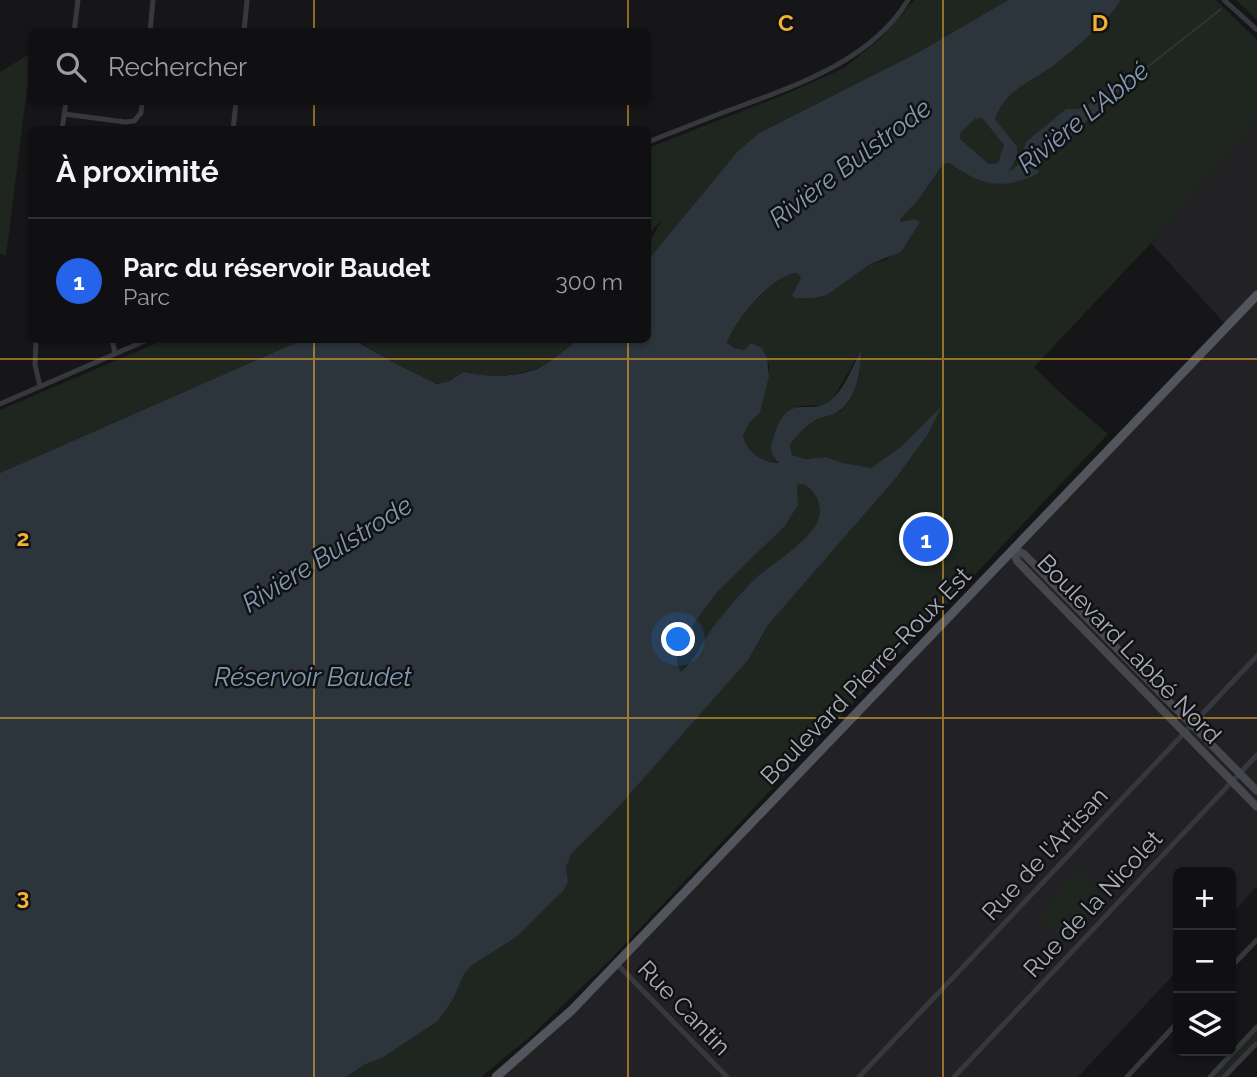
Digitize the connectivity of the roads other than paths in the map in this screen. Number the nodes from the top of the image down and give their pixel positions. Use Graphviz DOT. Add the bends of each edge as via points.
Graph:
graph roads {
  1 [pos="78,0"];
  2 [pos="153,0"];
  3 [pos="247,0"];
  4 [pos="908,0"];
  5 [pos="1224,0"];
  6 [pos="75,28"];
  7 [pos="150,28"];
  8 [pos="244,28"];
  9 [pos="1257,30"];
  10 [pos="66,105"];
  11 [pos="142,105"];
  12 [pos="236,105"];
  13 [pos="64,114"];
  14 [pos="62,126"];
  15 [pos="233,126"];
  16 [pos="651,141"];
  17 [pos="1257,295"];
  18 [pos="36,343"];
  19 [pos="113,343"];
  20 [pos="140,343"];
  21 [pos="115,353"];
  22 [pos="40,386"];
  23 [pos="0,404"];
  24 [pos="1014,550"];
  25 [pos="1257,656"];
  26 [pos="1191,724"];
  27 [pos="1184,732"];
  28 [pos="1257,755"];
  29 [pos="1240,773"];
  30 [pos="1232,782"];
  31 [pos="1257,791"];
  32 [pos="1257,807"];
  33 [pos="1257,940"];
  34 [pos="1236,962"];
  35 [pos="617,964"];
  36 [pos="1257,1027"];
  37 [pos="1173,1028"];
  38 [pos="1257,1042"];
  39 [pos="496,1077"];
  40 [pos="727,1077"];
  41 [pos="859,1077"];
  42 [pos="954,1077"];
  43 [pos="1127,1077"];
  44 [pos="1210,1077"];
  45 [pos="1224,1077"];
  1 -- 6 [label="street"];
  2 -- 7 [label="street"];
  3 -- 8 [label="street"];
  4 -- 16 [label="street" via="860,49 820,74"];
  5 -- 9 [label="street"];
  10 -- 13 [label="street"];
  11 -- 13 [label="street" via="134,121"];
  12 -- 15 [label="street"];
  13 -- 14 [label="street"];
  17 -- 24 [label="main road, Boulevard Pierre-Roux Est"];
  18 -- 22 [label="street" via="34,366"];
  19 -- 21 [label="street"];
  20 -- 21 [label="street"];
  21 -- 22 [label="street"];
  22 -- 23 [label="street"];
  24 -- 26 [label="main road, Boulevard Labbé Nord" via="1024,554"];
  24 -- 27 [label="main road, Boulevard Labbé Nord" via="1017,561"];
  24 -- 35 [label="main road, Boulevard Pierre-Roux Est"];
  25 -- 26 [label="street, Rue de l'Artisan"];
  26 -- 27 [label="street, Rue de l'Artisan"];
  26 -- 29 [label="main road, Boulevard Labbé Nord"];
  27 -- 30 [label="main road, Boulevard Labbé Nord"];
  27 -- 41 [label="street, Rue de l'Artisan"];
  28 -- 29 [label="street, Rue de la Nicolet"];
  29 -- 30 [label="street, Rue de la Nicolet"];
  29 -- 31 [label="main road, Boulevard Labbé Nord"];
  30 -- 32 [label="main road, Boulevard Labbé Nord"];
  30 -- 42 [label="street, Rue de la Nicolet"];
  33 -- 34 [label="street"];
  35 -- 39 [label="main road, Boulevard Pierre-Roux Est"];
  35 -- 40 [label="street, Rue Cantin"];
  36 -- 44 [label="street"];
  37 -- 43 [label="street"];
  38 -- 45 [label="street"];
}
